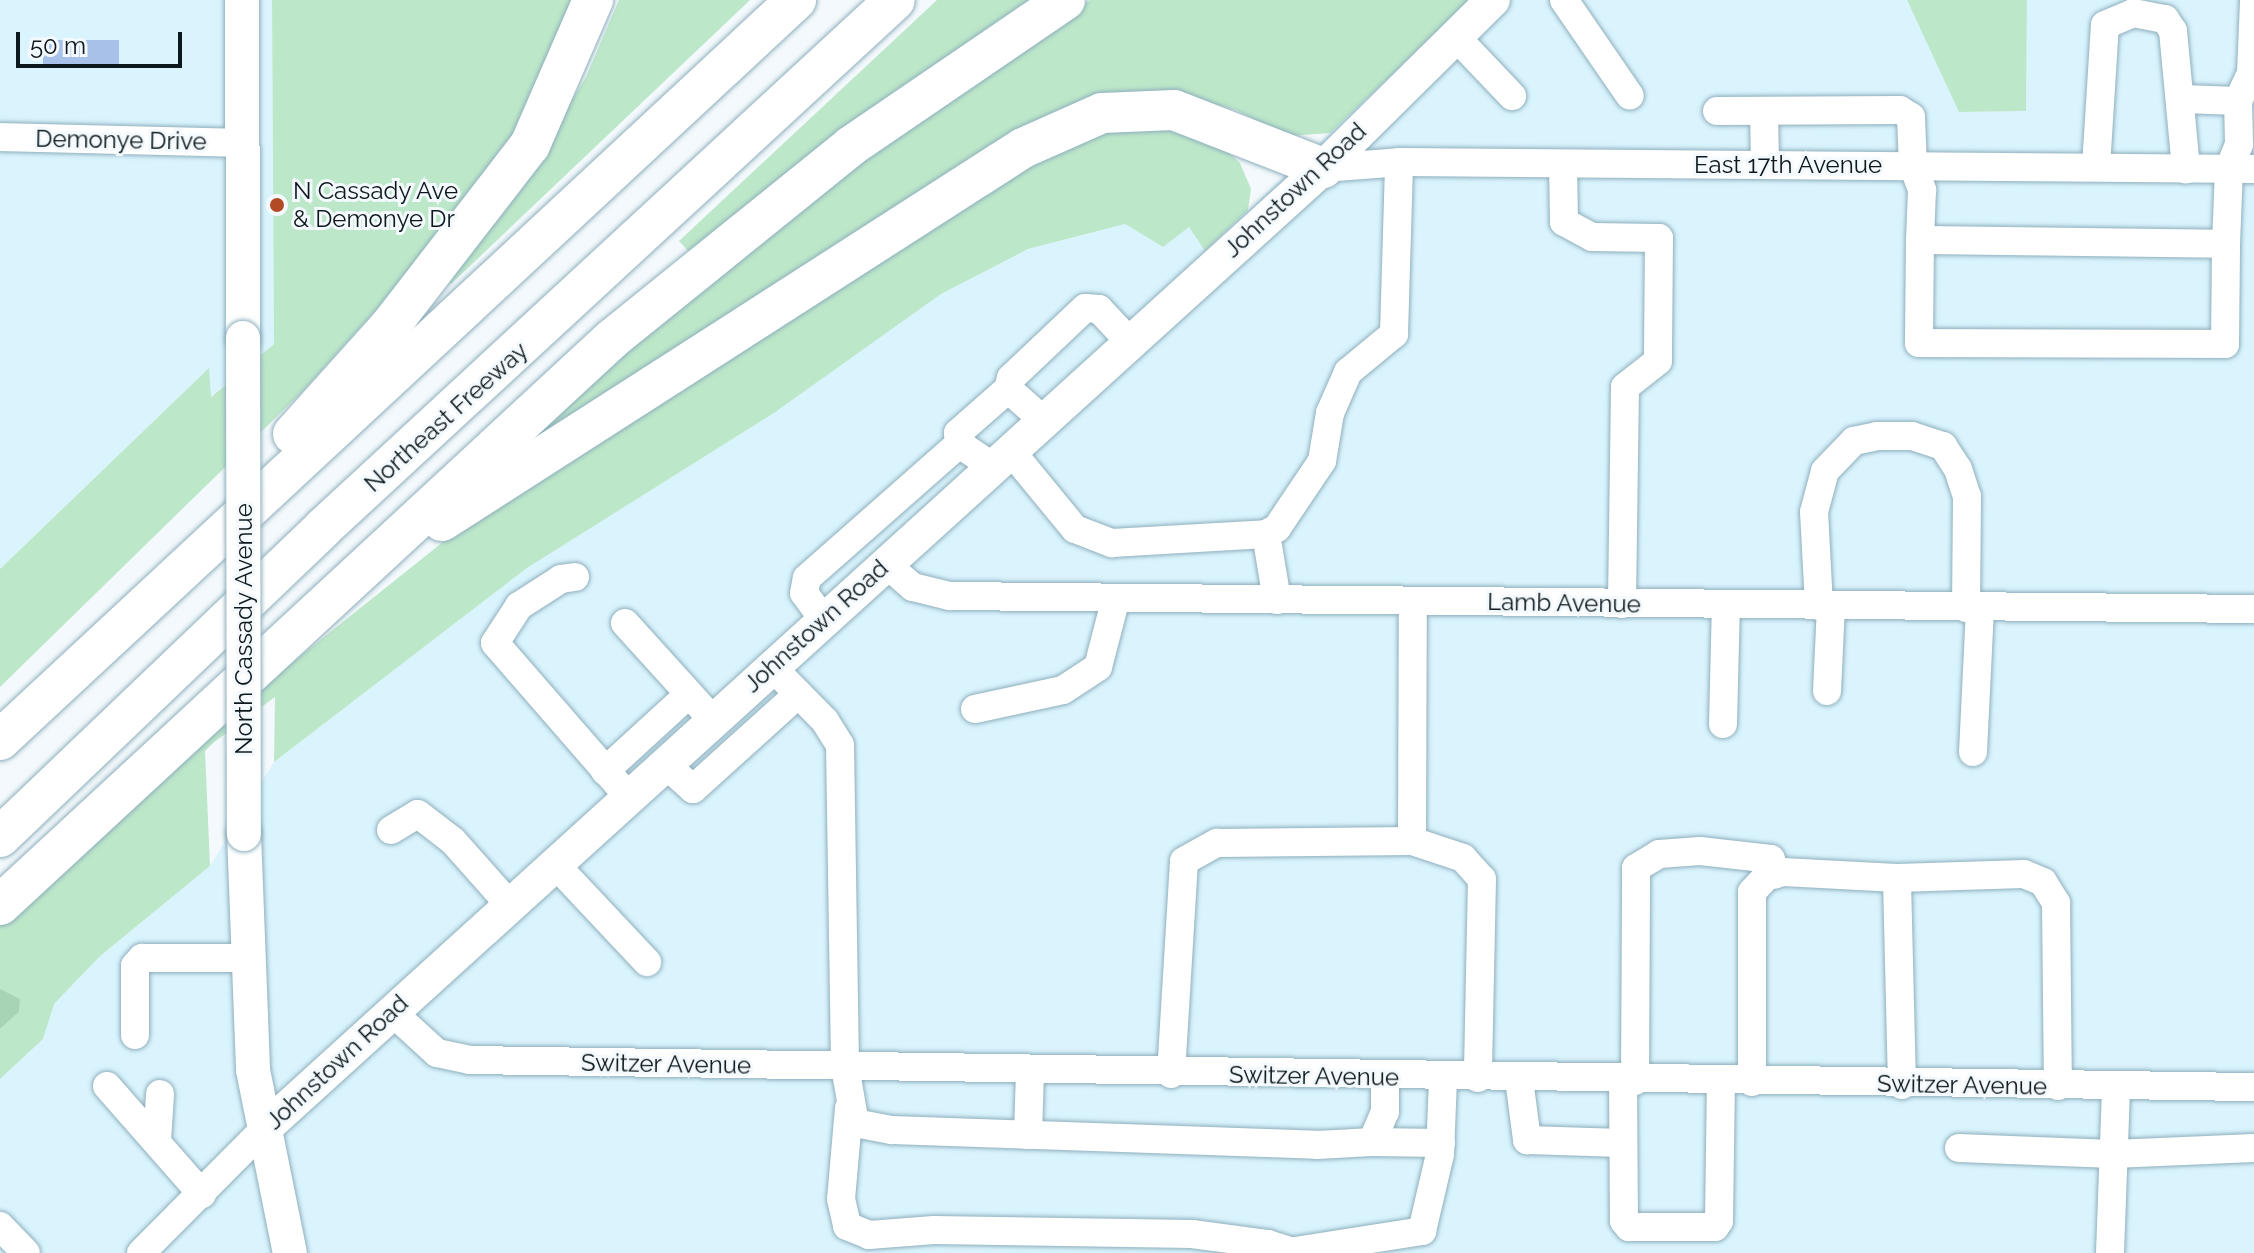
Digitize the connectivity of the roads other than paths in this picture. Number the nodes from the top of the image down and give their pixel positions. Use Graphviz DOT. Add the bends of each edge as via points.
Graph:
graph roads {
  1 [pos="242,0"];
  2 [pos="593,0"];
  3 [pos="796,0"];
  4 [pos="895,0"];
  5 [pos="1065,0"];
  6 [pos="1493,0"];
  7 [pos="1564,0"];
  8 [pos="2254,0"];
  9 [pos="1455,36"];
  10 [pos="1512,96"];
  11 [pos="1630,96"];
  12 [pos="2182,99"];
  13 [pos="2244,110"];
  14 [pos="1717,111"];
  15 [pos="1764,111"];
  16 [pos="0,137"];
  17 [pos="242,143"];
  18 [pos="1399,162"];
  19 [pos="1563,164"];
  20 [pos="1765,165"];
  21 [pos="1913,166"];
  22 [pos="2096,167"];
  23 [pos="1323,168"];
  24 [pos="2186,169"];
  25 [pos="2241,169"];
  26 [pos="1920,240"];
  27 [pos="2226,244"];
  28 [pos="1130,342"];
  29 [pos="1008,389"];
  30 [pos="1043,420"];
  31 [pos="959,444"];
  32 [pos="1001,458"];
  33 [pos="1266,534"];
  34 [pos="885,563"];
  35 [pos="575,577"];
  36 [pos="165,589"];
  37 [pos="337,594"];
  38 [pos="1116,598"];
  39 [pos="1277,600"];
  40 [pos="1413,601"];
  41 [pos="1622,604"];
  42 [pos="1726,605"];
  43 [pos="1825,606"];
  44 [pos="1973,608"];
  45 [pos="2254,609"];
  46 [pos="823,619"];
  47 [pos="625,623"];
  48 [pos="771,666"];
  49 [pos="1827,691"];
  50 [pos="689,694"];
  51 [pos="798,694"];
  52 [pos="975,709"];
  53 [pos="713,720"];
  54 [pos="1723,724"];
  55 [pos="0,740"];
  56 [pos="1973,752"];
  57 [pos="664,763"];
  58 [pos="605,771"];
  59 [pos="628,796"];
  60 [pos="391,830"];
  61 [pos="0,837"];
  62 [pos="1412,841"];
  63 [pos="554,863"];
  64 [pos="1775,874"];
  65 [pos="1897,878"];
  66 [pos="509,904"];
  67 [pos="0,905"];
  68 [pos="245,958"];
  69 [pos="647,962"];
  70 [pos="391,1011"];
  71 [pos="135,1035"];
  72 [pos="845,1067"];
  73 [pos="1030,1072"];
  74 [pos="1171,1074"];
  75 [pos="1385,1077"];
  76 [pos="1443,1078"];
  77 [pos="1478,1078"];
  78 [pos="1519,1079"];
  79 [pos="1629,1081"];
  80 [pos="1721,1082"];
  81 [pos="1752,1082"];
  82 [pos="1902,1085"];
  83 [pos="107,1086"];
  84 [pos="2058,1086"];
  85 [pos="2116,1086"];
  86 [pos="2254,1087"];
  87 [pos="160,1094"];
  88 [pos="849,1108"];
  89 [pos="264,1129"];
  90 [pos="1028,1135"];
  91 [pos="157,1141"];
  92 [pos="1372,1142"];
  93 [pos="1441,1143"];
  94 [pos="1622,1143"];
  95 [pos="1959,1148"];
  96 [pos="2254,1148"];
  97 [pos="2113,1154"];
  98 [pos="202,1194"];
  99 [pos="0,1226"];
  100 [pos="1295,1252"];
  101 [pos="26,1253"];
  102 [pos="141,1253"];
  103 [pos="290,1253"];
  104 [pos="2110,1253"];
  1 -- 17 [label="main road, North Cassady Avenue"];
  2 -- 36 [label="highway" via="530,145 390,326 287,439"];
  3 -- 36 [label="highway"];
  4 -- 61 [label="highway, Northeast Freeway" via="323,528"];
  5 -- 37 [label="highway" via="934,86 723,245 612,339"];
  6 -- 9 [label="main road, Johnstown Road"];
  7 -- 11 [label="street"];
  8 -- 13 [label="street"];
  9 -- 10 [label="street"];
  9 -- 23 [label="main road, Johnstown Road"];
  12 -- 13 [label="street"];
  12 -- 22 [label="street" via="2173,31 2165,19 2133,13 2105,25"];
  12 -- 24 [label="street"];
  13 -- 25 [label="street"];
  14 -- 15 [label="street"];
  15 -- 20 [label="street"];
  15 -- 21 [label="street" via="1900,110 1911,117"];
  16 -- 17 [label="street, Demonye Drive"];
  17 -- 68 [label="main road, North Cassady Avenue, bridge"];
  18 -- 19 [label="street, East 17th Avenue"];
  18 -- 23 [label="street, East 17th Avenue"];
  18 -- 33 [label="street" via="1394,334 1348,372 1330,413 1322,461 1277,528"];
  19 -- 20 [label="street, East 17th Avenue"];
  19 -- 41 [label="street" via="1564,222 1592,237 1659,238 1658,361 1625,387"];
  20 -- 21 [label="street, East 17th Avenue"];
  21 -- 22 [label="street, East 17th Avenue"];
  21 -- 26 [label="street" via="1922,190"];
  22 -- 24 [label="street, East 17th Avenue"];
  23 -- 28 [label="main road, Johnstown Road"];
  23 -- 37 [label="highway" via="1174,110 1102,113 1023,148 534,459"];
  24 -- 25 [label="street, East 17th Avenue"];
  25 -- 27 [label="street"];
  26 -- 27 [label="street"];
  26 -- 27 [label="street" via="1919,343 2225,344"];
  28 -- 29 [label="street" via="1099,309 1085,308 1011,378"];
  28 -- 30 [label="main road, Johnstown Road"];
  29 -- 30 [label="street"];
  29 -- 31 [label="street" via="958,433"];
  30 -- 32 [label="main road, Johnstown Road"];
  31 -- 32 [label="street"];
  31 -- 46 [label="street" via="807,578 804,593"];
  32 -- 33 [label="street" via="1075,529 1112,543"];
  32 -- 34 [label="main road, Johnstown Road"];
  33 -- 39 [label="street"];
  34 -- 38 [label="street, Lamb Avenue" via="913,587 950,596"];
  34 -- 46 [label="main road, Johnstown Road"];
  35 -- 58 [label="street" via="561,579 519,606 495,643"];
  36 -- 55 [label="highway"];
  37 -- 67 [label="highway"];
  38 -- 39 [label="street, Lamb Avenue"];
  38 -- 52 [label="street" via="1098,667 1063,690"];
  39 -- 40 [label="street, Lamb Avenue"];
  40 -- 41 [label="street, Lamb Avenue"];
  40 -- 62 [label="street"];
  41 -- 42 [label="street, Lamb Avenue"];
  42 -- 43 [label="street, Lamb Avenue"];
  42 -- 54 [label="street"];
  43 -- 44 [label="street, Lamb Avenue"];
  43 -- 44 [label="street" via="1814,512 1825,471 1854,441 1912,436 1943,446 1958,469 1967,496"];
  43 -- 49 [label="street"];
  44 -- 45 [label="street, Lamb Avenue"];
  44 -- 56 [label="street"];
  46 -- 48 [label="main road, Johnstown Road"];
  47 -- 50 [label="street"];
  48 -- 51 [label="street"];
  48 -- 53 [label="main road, Johnstown Road"];
  50 -- 53 [label="street"];
  50 -- 58 [label="street"];
  51 -- 57 [label="street" via="693,789"];
  51 -- 72 [label="street" via="840,745"];
  53 -- 57 [label="main road, Johnstown Road"];
  57 -- 59 [label="main road, Johnstown Road"];
  58 -- 59 [label="street"];
  59 -- 63 [label="main road, Johnstown Road"];
  60 -- 66 [label="street" via="418,814 453,841"];
  62 -- 74 [label="street" via="1217,843 1184,861"];
  62 -- 77 [label="street" via="1463,858 1482,879"];
  63 -- 66 [label="main road, Johnstown Road"];
  63 -- 69 [label="street"];
  64 -- 65 [label="street"];
  64 -- 79 [label="street" via="1771,859 1700,851 1659,854 1636,868"];
  64 -- 81 [label="street" via="1752,892"];
  65 -- 82 [label="street"];
  65 -- 84 [label="street" via="2024,874 2043,882 2056,903"];
  66 -- 70 [label="main road, Johnstown Road"];
  68 -- 71 [label="street" via="142,958 135,966"];
  68 -- 89 [label="main road, North Cassady Avenue" via="253,1070"];
  70 -- 72 [label="street, Switzer Avenue" via="437,1053 470,1060"];
  70 -- 89 [label="main road, Johnstown Road"];
  72 -- 73 [label="street, Switzer Avenue"];
  72 -- 88 [label="street"];
  73 -- 74 [label="street, Switzer Avenue"];
  73 -- 90 [label="street"];
  74 -- 75 [label="street, Switzer Avenue"];
  75 -- 76 [label="street, Switzer Avenue"];
  75 -- 92 [label="street" via="1385,1112"];
  76 -- 77 [label="street, Switzer Avenue"];
  76 -- 93 [label="street"];
  77 -- 78 [label="street, Switzer Avenue"];
  78 -- 79 [label="street, Switzer Avenue"];
  78 -- 94 [label="street" via="1527,1140"];
  79 -- 80 [label="street, Switzer Avenue"];
  79 -- 94 [label="street"];
  80 -- 81 [label="street, Switzer Avenue"];
  80 -- 94 [label="street" via="1715,1227 1629,1227 1624,1221"];
  81 -- 82 [label="street, Switzer Avenue"];
  82 -- 84 [label="street, Switzer Avenue"];
  83 -- 91 [label="street"];
  84 -- 85 [label="street, Switzer Avenue"];
  85 -- 86 [label="street, Switzer Avenue"];
  85 -- 97 [label="street"];
  87 -- 91 [label="street"];
  88 -- 90 [label="street" via="855,1123 892,1130"];
  88 -- 100 [label="street" via="841,1199 847,1226 869,1235 934,1230 1192,1234"];
  89 -- 98 [label="street, Johnstown Road"];
  89 -- 103 [label="main road, North Cassady Avenue"];
  90 -- 92 [label="street" via="1317,1145"];
  91 -- 98 [label="street"];
  92 -- 93 [label="street"];
  93 -- 100 [label="street" via="1422,1231"];
  95 -- 97 [label="street"];
  96 -- 97 [label="street"];
  97 -- 104 [label="street"];
  98 -- 102 [label="street, Johnstown Road"];
  99 -- 101 [label="street"];
}
